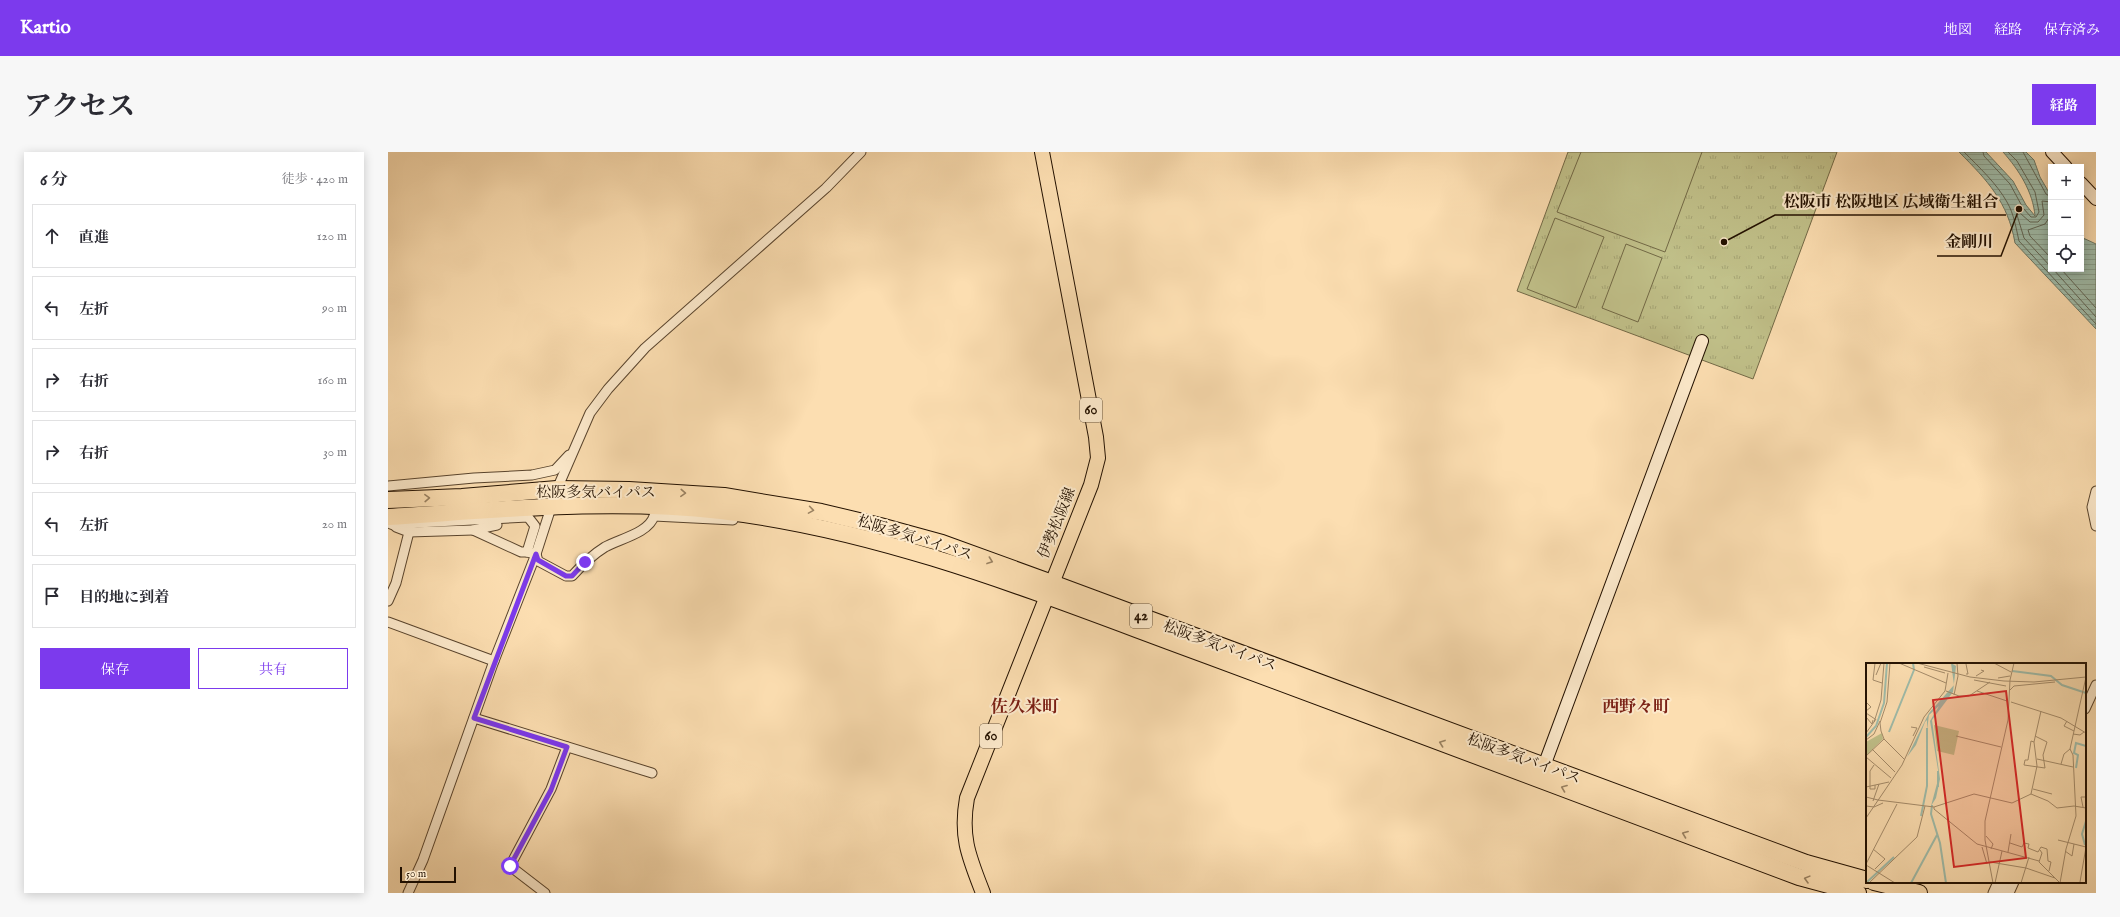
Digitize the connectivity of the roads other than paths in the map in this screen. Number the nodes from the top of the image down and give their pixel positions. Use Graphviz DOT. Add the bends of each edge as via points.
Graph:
graph roads {
  1 [pos="861,152"];
  2 [pos="1042,152"];
  3 [pos="2052,152"];
  4 [pos="2063,164"];
  5 [pos="2084,186"];
  6 [pos="2096,199"];
  7 [pos="1702,341"];
  8 [pos="573,449"];
  9 [pos="388,486"];
  10 [pos="557,489"];
  11 [pos="2096,491"];
  12 [pos="388,500"];
  13 [pos="551,506"];
  14 [pos="391,522"];
  15 [pos="533,523"];
  16 [pos="2096,526"];
  17 [pos="472,530"];
  18 [pos="410,532"];
  19 [pos="893,545"];
  20 [pos="532,553"];
  21 [pos="1049,590"];
  22 [pos="388,601"];
  23 [pos="388,622"];
  24 [pos="494,661"];
  25 [pos="2096,685"];
  26 [pos="2086,707"];
  27 [pos="474,718"];
  28 [pos="567,747"];
  29 [pos="652,773"];
  30 [pos="1543,773"];
  31 [pos="1866,880"];
  32 [pos="1878,883"];
  33 [pos="1998,883"];
  34 [pos="2005,883"];
  35 [pos="2014,883"];
  36 [pos="408,893"];
  37 [pos="545,893"];
  38 [pos="983,893"];
  39 [pos="1858,893"];
  40 [pos="1919,893"];
  41 [pos="1993,893"];
  42 [pos="2000,893"];
  43 [pos="2009,893"];
  1 -- 8 [label="street" via="826,188 645,348 590,413"];
  2 -- 21 [label="main road, 伊勢松阪線 / 60" via="1098,450 1094,477"];
  3 -- 4 [label="street"];
  5 -- 6 [label="street"];
  7 -- 30 [label="street" via="1590,635"];
  8 -- 9 [label="street" via="555,470 532,475"];
  8 -- 10 [label="street"];
  12 -- 10 [label="highway, 松阪多気バイパス / 42, one-way"];
  10 -- 13 [label="street"];
  10 -- 21 [label="highway, 松阪多気バイパス / 42, one-way" via="629,490 724,496 821,512 942,543"];
  11 -- 16 [label="street" via="2092,507"];
  13 -- 14 [label="highway, 松阪多気バイパス / 42"];
  13 -- 19 [label="highway, 松阪多気バイパス / 42" via="626,504 720,511 817,526"];
  13 -- 20 [label="street"];
  14 -- 15 [label="street" via="417,524 528,518"];
  14 -- 18 [label="street"];
  15 -- 17 [label="street" via="487,526"];
  15 -- 20 [label="street" via="535,526"];
  17 -- 18 [label="street"];
  17 -- 20 [label="street" via="521,552"];
  18 -- 22 [label="street" via="396,583"];
  19 -- 20 [label="street" via="879,547 811,532 726,519 654,516 645,528 605,547 587,560 572,576 566,576 538,560"];
  19 -- 21 [label="highway, 松阪多気バイパス / 42"];
  20 -- 24 [label="street"];
  21 -- 30 [label="highway, 松阪多気バイパス / 42"];
  21 -- 38 [label="main road, 伊勢松阪線 / 60" via="968,798 964,816 964,837"];
  23 -- 24 [label="street"];
  24 -- 27 [label="street"];
  25 -- 26 [label="street"];
  27 -- 28 [label="street"];
  27 -- 36 [label="street" via="423,860"];
  28 -- 29 [label="street"];
  28 -- 37 [label="street" via="551,790 510,866"];
  30 -- 31 [label="highway, 松阪多気バイパス / 42" via="1806,863"];
  39 -- 30 [label="highway, 松阪多気バイパス / 42, one-way" via="1799,877"];
  32 -- 40 [label="highway"];
  33 -- 41 [label="street"];
  34 -- 42 [label="street"];
  35 -- 43 [label="street"];
}
